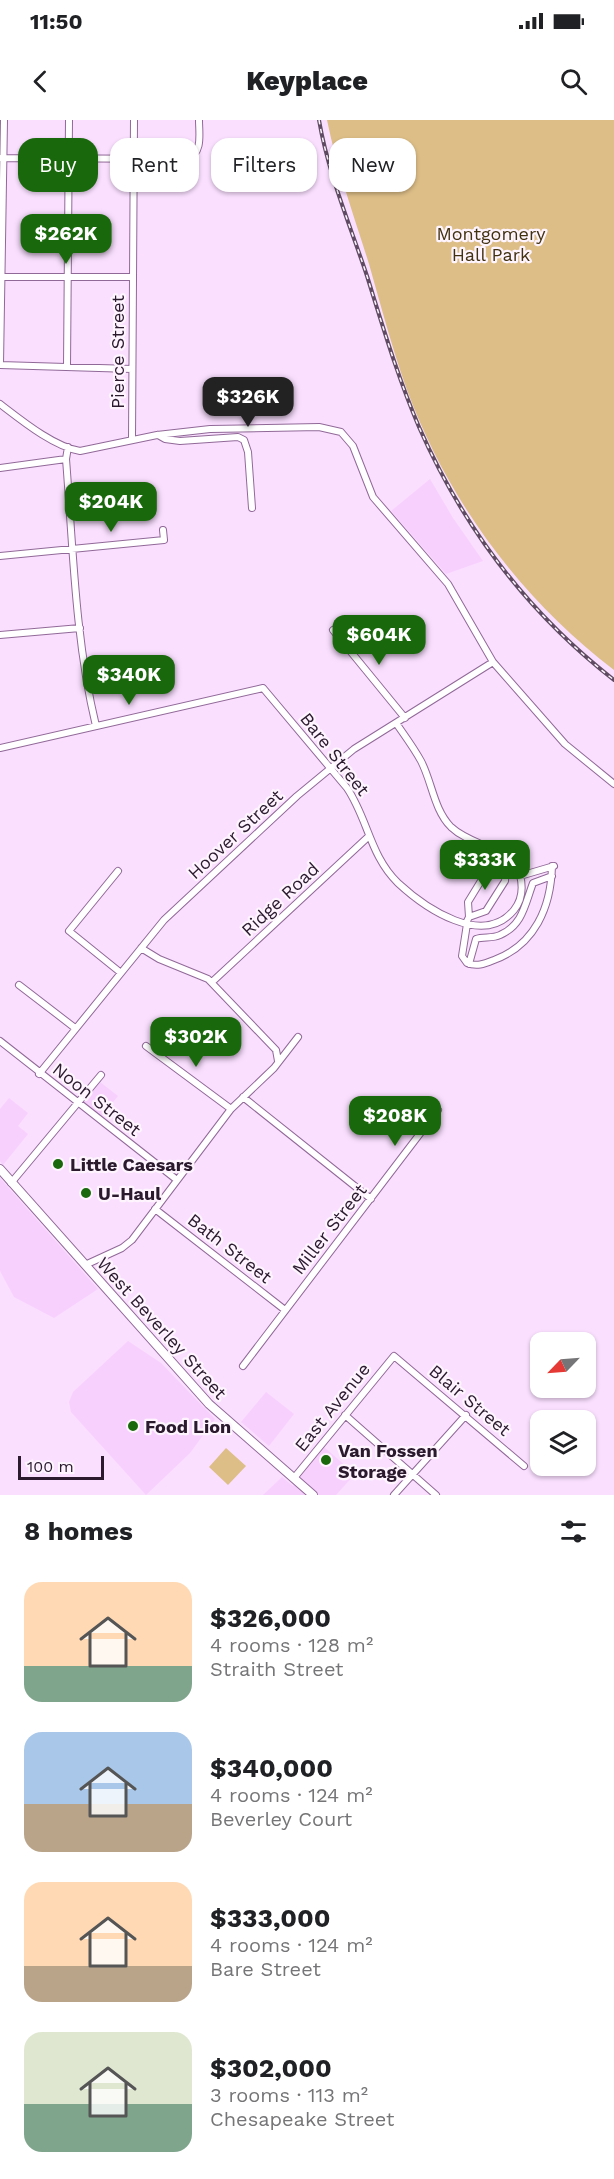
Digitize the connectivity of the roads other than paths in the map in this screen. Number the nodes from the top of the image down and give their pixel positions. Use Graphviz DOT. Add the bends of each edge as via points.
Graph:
graph roads {
  1 [pos="3,120"];
  2 [pos="69,120"];
  3 [pos="134,120"];
  4 [pos="199,120"];
  5 [pos="69,138"];
  6 [pos="134,138"];
  7 [pos="199,138"];
  8 [pos="2,158"];
  9 [pos="18,158"];
  10 [pos="69,192"];
  11 [pos="133,192"];
  12 [pos="1,277"];
  13 [pos="69,277"];
  14 [pos="132,277"];
  15 [pos="0,364"];
  16 [pos="67,367"];
  17 [pos="132,369"];
  18 [pos="0,404"];
  19 [pos="157,435"];
  20 [pos="132,439"];
  21 [pos="68,447"];
  22 [pos="66,459"];
  23 [pos="0,468"];
  24 [pos="252,508"];
  25 [pos="163,530"];
  26 [pos="73,549"];
  27 [pos="0,556"];
  28 [pos="80,628"];
  29 [pos="333,630"];
  30 [pos="0,635"];
  31 [pos="493,662"];
  32 [pos="405,718"];
  33 [pos="396,723"];
  34 [pos="96,726"];
  35 [pos="0,748"];
  36 [pos="329,767"];
  37 [pos="614,784"];
  38 [pos="368,837"];
  39 [pos="513,863"];
  40 [pos="506,869"];
  41 [pos="118,871"];
  42 [pos="520,876"];
  43 [pos="552,876"];
  44 [pos="467,921"];
  45 [pos="141,948"];
  46 [pos="469,964"];
  47 [pos="121,973"];
  48 [pos="212,982"];
  49 [pos="19,985"];
  50 [pos="75,1028"];
  51 [pos="298,1037"];
  52 [pos="0,1041"];
  53 [pos="146,1046"];
  54 [pos="278,1061"];
  55 [pos="39,1074"];
  56 [pos="101,1075"];
  57 [pos="243,1097"];
  58 [pos="78,1104"];
  59 [pos="231,1109"];
  60 [pos="438,1110"];
  61 [pos="0,1169"];
  62 [pos="177,1180"];
  63 [pos="11,1182"];
  64 [pos="371,1199"];
  65 [pos="156,1209"];
  66 [pos="85,1265"];
  67 [pos="285,1310"];
  68 [pos="396,1356"];
  69 [pos="243,1366"];
  70 [pos="345,1415"];
  71 [pos="466,1415"];
  72 [pos="524,1466"];
  73 [pos="413,1474"];
  74 [pos="294,1478"];
  75 [pos="313,1495"];
  76 [pos="394,1495"];
  77 [pos="436,1495"];
  1 -- 8 [label="street"];
  2 -- 5 [label="street"];
  3 -- 6 [label="street, Pierce Street"];
  4 -- 7 [label="street"];
  8 -- 9 [label="street"];
  8 -- 12 [label="street"];
  10 -- 13 [label="street"];
  11 -- 14 [label="street, Pierce Street"];
  12 -- 13 [label="street"];
  12 -- 15 [label="street"];
  13 -- 14 [label="street"];
  13 -- 16 [label="street"];
  14 -- 17 [label="street, Pierce Street"];
  15 -- 16 [label="street"];
  16 -- 17 [label="street"];
  17 -- 20 [label="street, Pierce Street"];
  18 -- 21 [label="street"];
  19 -- 20 [label="street"];
  19 -- 24 [label="street" via="171,440 244,440 249,452"];
  19 -- 31 [label="street" via="254,427 319,427 345,435 373,497 452,590"];
  20 -- 21 [label="street" via="89,450"];
  21 -- 22 [label="street"];
  22 -- 23 [label="street"];
  22 -- 26 [label="street"];
  25 -- 26 [label="street" via="164,540"];
  26 -- 27 [label="street"];
  26 -- 28 [label="street"];
  28 -- 30 [label="street"];
  28 -- 34 [label="street"];
  29 -- 32 [label="street"];
  31 -- 32 [label="street, Hoover Street"];
  31 -- 37 [label="street" via="565,744"];
  32 -- 33 [label="street, Hoover Street"];
  33 -- 36 [label="street, Hoover Street"];
  33 -- 39 [label="street" via="421,761 445,820 470,841 501,853"];
  34 -- 35 [label="street"];
  34 -- 36 [label="street, Bare Street" via="263,688"];
  36 -- 38 [label="street, Bare Street" via="357,805"];
  36 -- 45 [label="street, Hoover Street" via="168,915"];
  38 -- 44 [label="street, Bare Street" via="381,863 398,883 436,910"];
  38 -- 48 [label="street, Ridge Road"];
  39 -- 40 [label="street"];
  39 -- 42 [label="street"];
  40 -- 44 [label="street" via="506,879 486,911"];
  40 -- 44 [label="street" via="487,871 468,902"];
  41 -- 47 [label="street" via="69,931"];
  42 -- 43 [label="street" via="554,866"];
  42 -- 44 [label="street, Bare Street" via="520,899 507,917 490,925"];
  43 -- 46 [label="street" via="533,884 525,910 512,927 501,935 478,938"];
  43 -- 46 [label="street" via="547,906 527,939 496,959 477,966"];
  44 -- 46 [label="street" via="462,956"];
  45 -- 47 [label="street, Hoover Street"];
  45 -- 48 [label="street"];
  47 -- 50 [label="street, Hoover Street"];
  48 -- 54 [label="street" via="276,1050"];
  49 -- 50 [label="street"];
  50 -- 55 [label="street, Hoover Street"];
  51 -- 54 [label="street"];
  52 -- 55 [label="street, Noon Street"];
  53 -- 59 [label="street"];
  54 -- 57 [label="street"];
  55 -- 58 [label="street, Noon Street"];
  56 -- 58 [label="street"];
  57 -- 59 [label="street"];
  57 -- 64 [label="street"];
  58 -- 62 [label="street, Noon Street"];
  58 -- 63 [label="street"];
  59 -- 62 [label="street"];
  60 -- 64 [label="street, Miller Street"];
  61 -- 63 [label="main road, West Beverley Street"];
  62 -- 65 [label="street"];
  63 -- 66 [label="main road, West Beverley Street"];
  64 -- 67 [label="street, Miller Street"];
  65 -- 66 [label="street" via="128,1244"];
  65 -- 67 [label="street, Bath Street"];
  66 -- 74 [label="main road, West Beverley Street" via="209,1404"];
  67 -- 69 [label="street, Miller Street"];
  68 -- 70 [label="street, East Avenue" via="391,1357"];
  68 -- 71 [label="street, Blair Street"];
  70 -- 73 [label="street"];
  70 -- 74 [label="street, East Avenue"];
  71 -- 72 [label="street, Blair Street"];
  71 -- 73 [label="street"];
  73 -- 76 [label="street"];
  73 -- 77 [label="street"];
  74 -- 75 [label="main road, West Beverley Street"];
}
